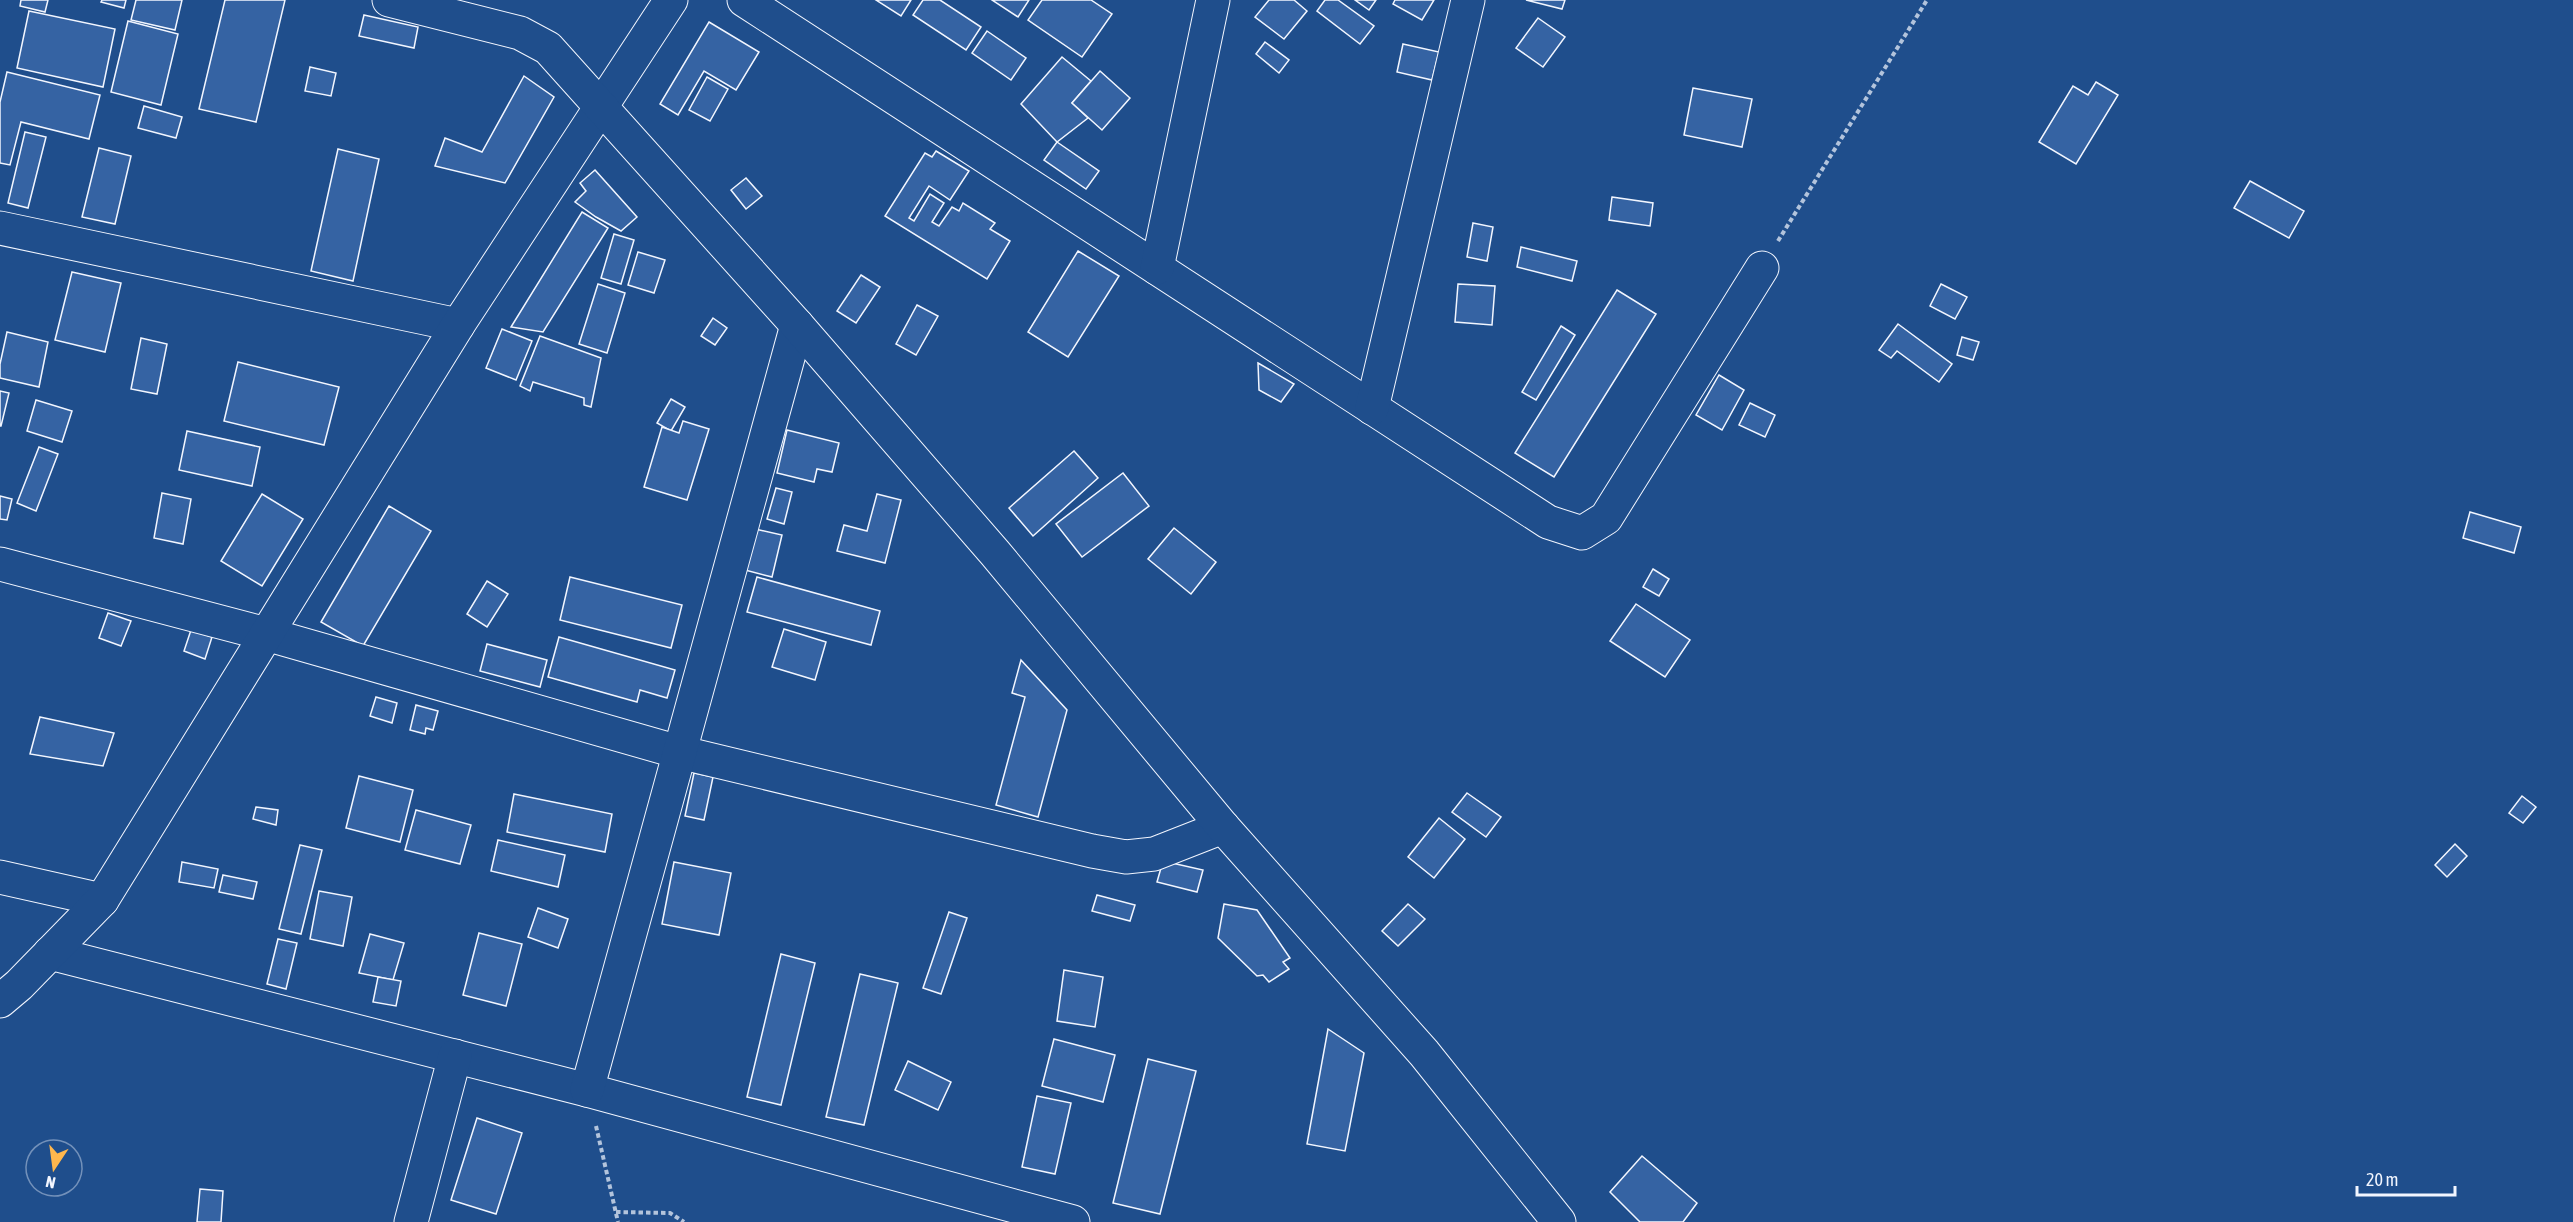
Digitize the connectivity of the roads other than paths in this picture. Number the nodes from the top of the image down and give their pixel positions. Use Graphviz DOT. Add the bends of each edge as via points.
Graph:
graph roads {
  1 [pos="389,0"];
  2 [pos="671,0"];
  3 [pos="744,0"];
  4 [pos="1213,0"];
  5 [pos="1468,0"];
  6 [pos="602,106"];
  7 [pos="0,228"];
  8 [pos="1157,268"];
  9 [pos="1762,268"];
  10 [pos="458,325"];
  11 [pos="797,325"];
  12 [pos="1372,408"];
  13 [pos="0,564"];
  14 [pos="266,634"];
  15 [pos="679,752"];
  16 [pos="1223,827"];
  17 [pos="0,877"];
  18 [pos="102,900"];
  19 [pos="50,953"];
  20 [pos="0,1001"];
  21 [pos="455,1056"];
  22 [pos="587,1090"];
  23 [pos="1555,1220"];
  24 [pos="411,1222"];
  25 [pos="1073,1222"];
  1 -- 6 [label="street" via="520,33 548,48"];
  2 -- 6 [label="street"];
  3 -- 8 [label="street"];
  4 -- 8 [label="street"];
  5 -- 12 [label="street"];
  6 -- 10 [label="street"];
  6 -- 11 [label="street"];
  7 -- 10 [label="street"];
  8 -- 12 [label="street"];
  9 -- 12 [label="street" via="1606,518 1582,533 1548,522"];
  10 -- 14 [label="street"];
  11 -- 15 [label="street"];
  11 -- 16 [label="street" via="995,553"];
  13 -- 14 [label="street"];
  14 -- 15 [label="street"];
  14 -- 18 [label="street"];
  15 -- 16 [label="street" via="1126,856 1154,854"];
  15 -- 22 [label="street"];
  16 -- 23 [label="street" via="1424,1053"];
  17 -- 18 [label="street"];
  18 -- 19 [label="street"];
  19 -- 20 [label="street"];
  19 -- 21 [label="street"];
  21 -- 22 [label="street"];
  21 -- 24 [label="street"];
  22 -- 25 [label="street"];
}
